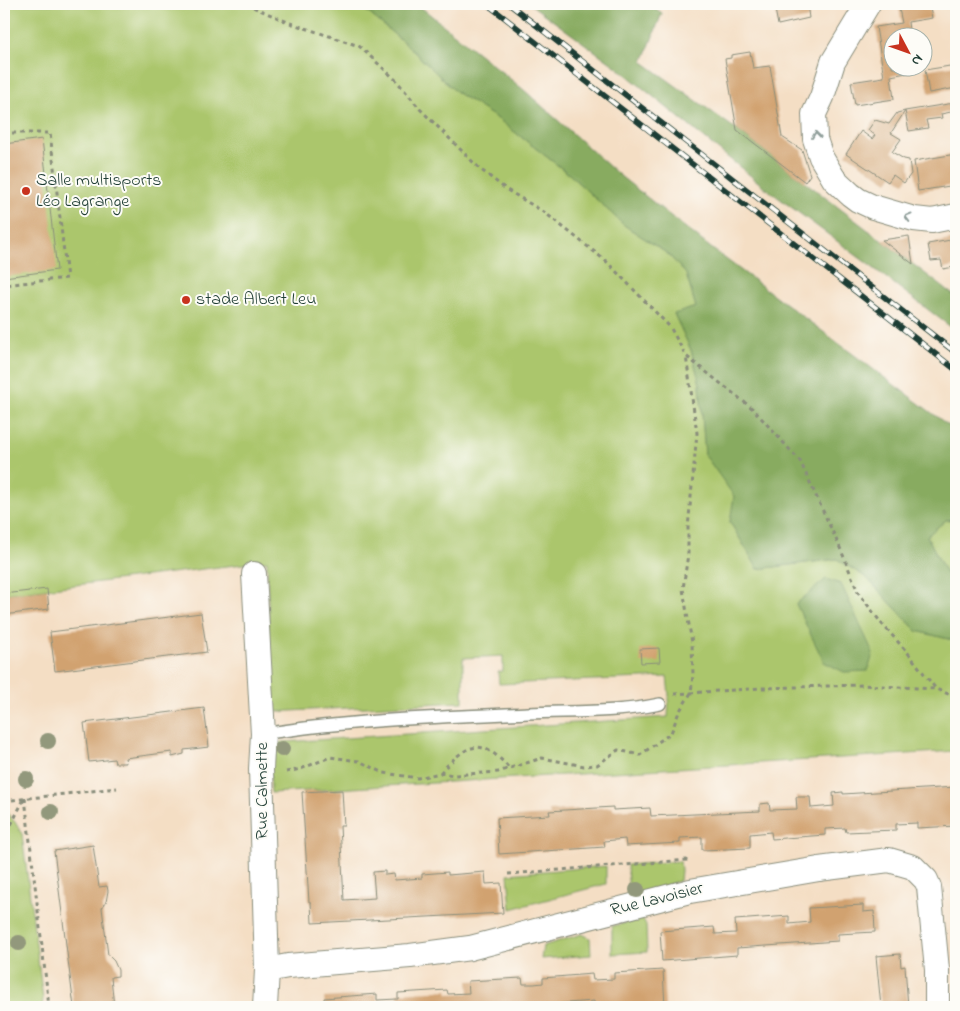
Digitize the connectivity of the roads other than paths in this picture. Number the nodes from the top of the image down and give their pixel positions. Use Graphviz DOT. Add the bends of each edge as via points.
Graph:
graph roads {
  1 [pos="868,4"];
  2 [pos="956,216"];
  3 [pos="254,574"];
  4 [pos="660,704"];
  5 [pos="263,734"];
  6 [pos="267,970"];
  7 [pos="940,1004"];
  8 [pos="265,1007"];
  2 -- 1 [label="street, one-way" via="914,219 873,207 858,200 834,179 821,157 815,139 814,114 833,62"];
  3 -- 5 [label="street, Rue Calmette"];
  4 -- 5 [label="lane" via="628,709 311,726"];
  5 -- 6 [label="street, Rue Calmette" via="261,769"];
  6 -- 7 [label="street, Rue Lavoisier" via="470,948 690,891 889,860 912,866 929,887"];
  6 -- 8 [label="street, Rue Calmette"];
}
